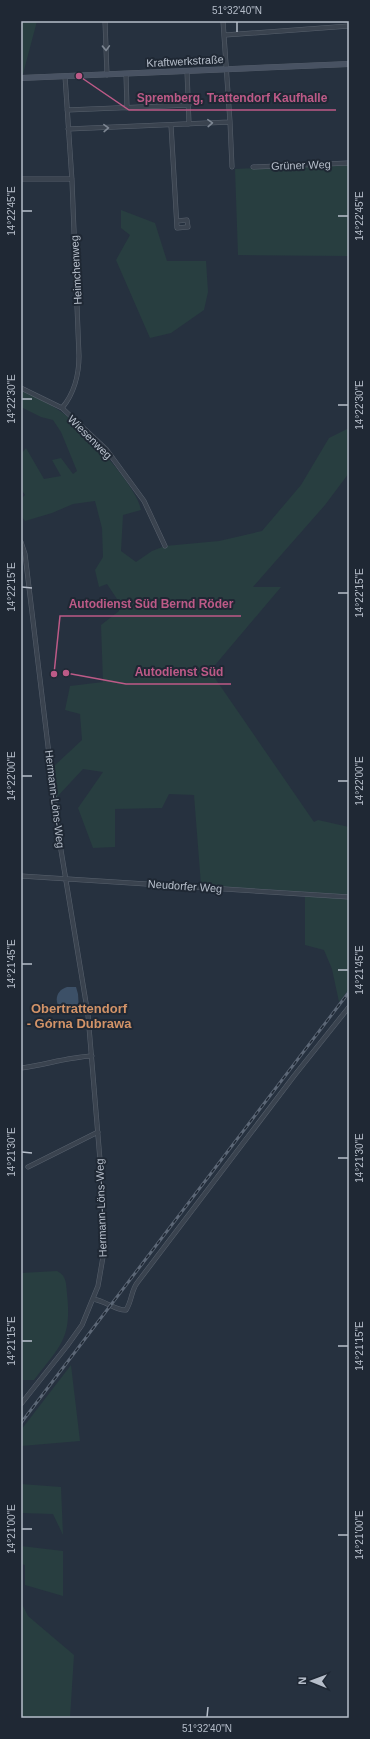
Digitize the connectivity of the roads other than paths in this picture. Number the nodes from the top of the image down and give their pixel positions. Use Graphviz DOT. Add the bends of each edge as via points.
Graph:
graph roads {
  1 [pos="105,21"];
  2 [pos="223,21"];
  3 [pos="349,26"];
  4 [pos="225,35"];
  5 [pos="349,64"];
  6 [pos="227,69"];
  7 [pos="187,71"];
  8 [pos="126,74"];
  9 [pos="107,75"];
  10 [pos="65,76"];
  11 [pos="21,78"];
  12 [pos="189,105"];
  13 [pos="127,108"];
  14 [pos="67,110"];
  15 [pos="230,122"];
  16 [pos="189,124"];
  17 [pos="171,125"];
  18 [pos="68,129"];
  19 [pos="349,163"];
  20 [pos="232,167"];
  21 [pos="253,167"];
  22 [pos="21,179"];
  23 [pos="72,179"];
  24 [pos="177,220"];
  25 [pos="21,388"];
  26 [pos="62,408"];
  27 [pos="21,542"];
  28 [pos="165,546"];
  29 [pos="21,876"];
  30 [pos="65,878"];
  31 [pos="349,897"];
  32 [pos="349,1007"];
  33 [pos="92,1056"];
  34 [pos="21,1068"];
  35 [pos="98,1132"];
  36 [pos="28,1167"];
  37 [pos="93,1300"];
  38 [pos="21,1404"];
  1 -- 9 [label="street, one-way"];
  2 -- 4 [label="street"];
  3 -- 4 [label="street"];
  4 -- 6 [label="street"];
  5 -- 6 [label="main road, Kraftwerkstraße"];
  6 -- 7 [label="main road, Kraftwerkstraße"];
  6 -- 15 [label="street"];
  7 -- 8 [label="main road, Kraftwerkstraße"];
  7 -- 12 [label="street"];
  8 -- 9 [label="main road, Kraftwerkstraße"];
  8 -- 13 [label="street"];
  9 -- 10 [label="main road, Kraftwerkstraße"];
  10 -- 11 [label="main road, Kraftwerkstraße"];
  10 -- 14 [label="street, Heimchenweg"];
  12 -- 13 [label="street"];
  12 -- 16 [label="street"];
  13 -- 14 [label="street"];
  14 -- 18 [label="street, Heimchenweg"];
  16 -- 15 [label="street, one-way"];
  15 -- 20 [label="street"];
  16 -- 17 [label="street"];
  18 -- 17 [label="street, one-way"];
  17 -- 24 [label="street"];
  18 -- 23 [label="street, Heimchenweg"];
  19 -- 21 [label="street, Grüner Weg"];
  22 -- 23 [label="street"];
  23 -- 26 [label="street, Heimchenweg" via="79,371 67,403"];
  25 -- 26 [label="street, Wiesenweg"];
  26 -- 28 [label="street, Wiesenweg" via="106,449 144,501"];
  27 -- 30 [label="street, Hermann-Löns-Weg" via="25,554"];
  29 -- 30 [label="street, Neudorfer Weg"];
  30 -- 31 [label="street, Neudorfer Weg"];
  30 -- 33 [label="street, Hermann-Löns-Weg" via="83,980"];
  32 -- 37 [label="street" via="137,1282 126,1310"];
  33 -- 34 [label="street"];
  33 -- 35 [label="street, Hermann-Löns-Weg"];
  35 -- 36 [label="street"];
  35 -- 37 [label="street, Hermann-Löns-Weg" via="104,1251"];
  37 -- 38 [label="street, Hermann-Löns-Weg" via="82,1325"];
}
